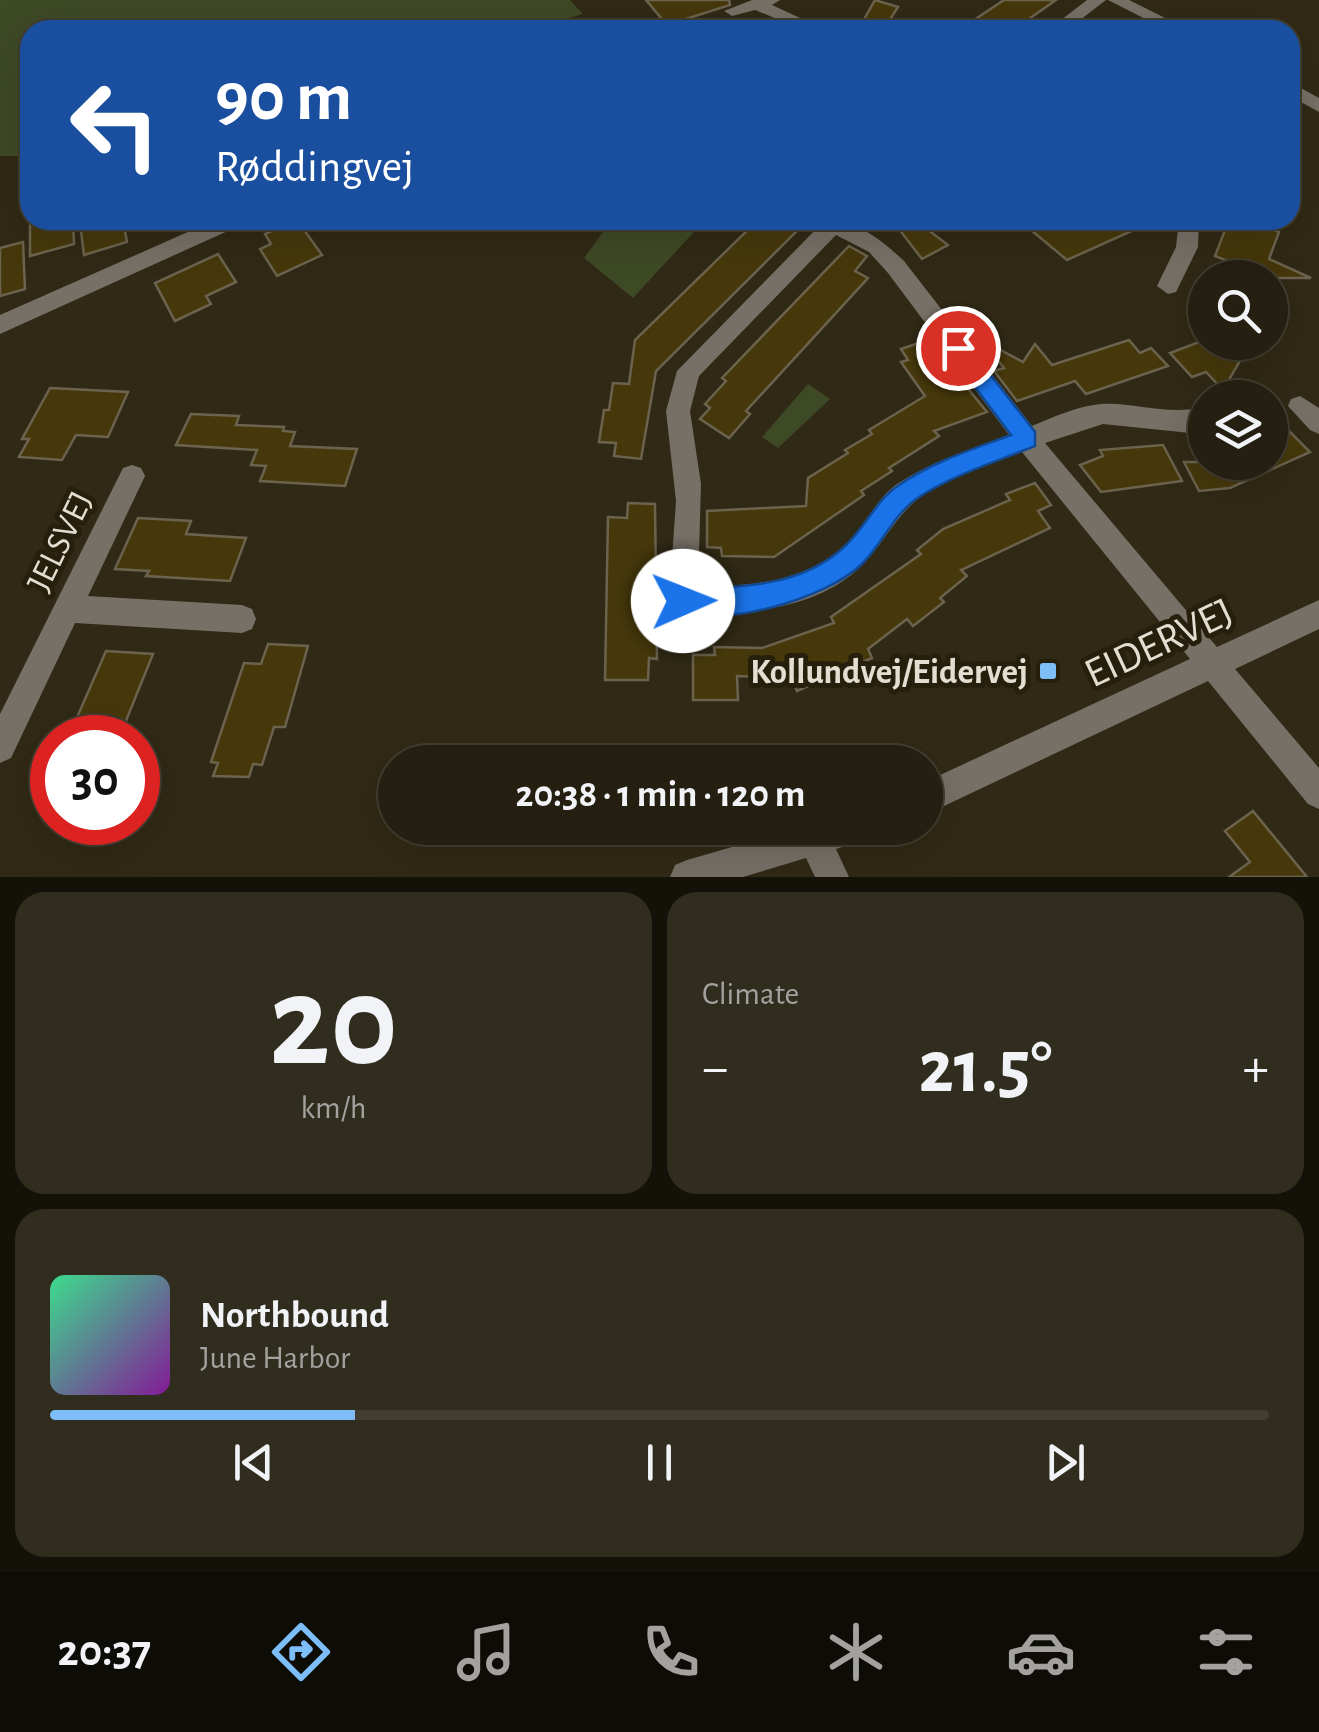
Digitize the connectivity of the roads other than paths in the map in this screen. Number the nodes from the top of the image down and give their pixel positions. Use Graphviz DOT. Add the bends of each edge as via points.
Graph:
graph roads {
  1 [pos="1098,0"];
  2 [pos="1116,0"];
  3 [pos="764,2"];
  4 [pos="732,11"];
  5 [pos="799,20"];
  6 [pos="1070,20"];
  7 [pos="1159,20"];
  8 [pos="212,230"];
  9 [pos="828,230"];
  10 [pos="849,230"];
  11 [pos="1188,230"];
  12 [pos="1168,286"];
  13 [pos="0,325"];
  14 [pos="1188,422"];
  15 [pos="1027,439"];
  16 [pos="132,476"];
  17 [pos="67,610"];
  18 [pos="1319,614"];
  19 [pos="242,619"];
  20 [pos="1213,666"];
  21 [pos="0,747"];
  22 [pos="943,791"];
  23 [pos="1319,792"];
  24 [pos="803,845"];
  25 [pos="816,845"];
  26 [pos="687,877"];
  27 [pos="832,877"];
  1 -- 6 [label="street"];
  2 -- 7 [label="street"];
  3 -- 4 [label="street"];
  3 -- 5 [label="street"];
  8 -- 13 [label="street"];
  9 -- 15 [label="street" via="690,371 677,400 687,468 683,601 755,600 806,584 851,558 904,494"];
  10 -- 15 [label="street" via="896,267"];
  11 -- 12 [label="street"];
  14 -- 15 [label="street" via="1102,414"];
  15 -- 20 [label="street"];
  16 -- 17 [label="street, JELSVEJ"];
  17 -- 19 [label="street"];
  17 -- 21 [label="street, JELSVEJ"];
  18 -- 20 [label="street, EIDERVEJ"];
  20 -- 22 [label="street, EIDERVEJ"];
  20 -- 23 [label="street"];
  24 -- 26 [label="street"];
  25 -- 27 [label="street"];
}
